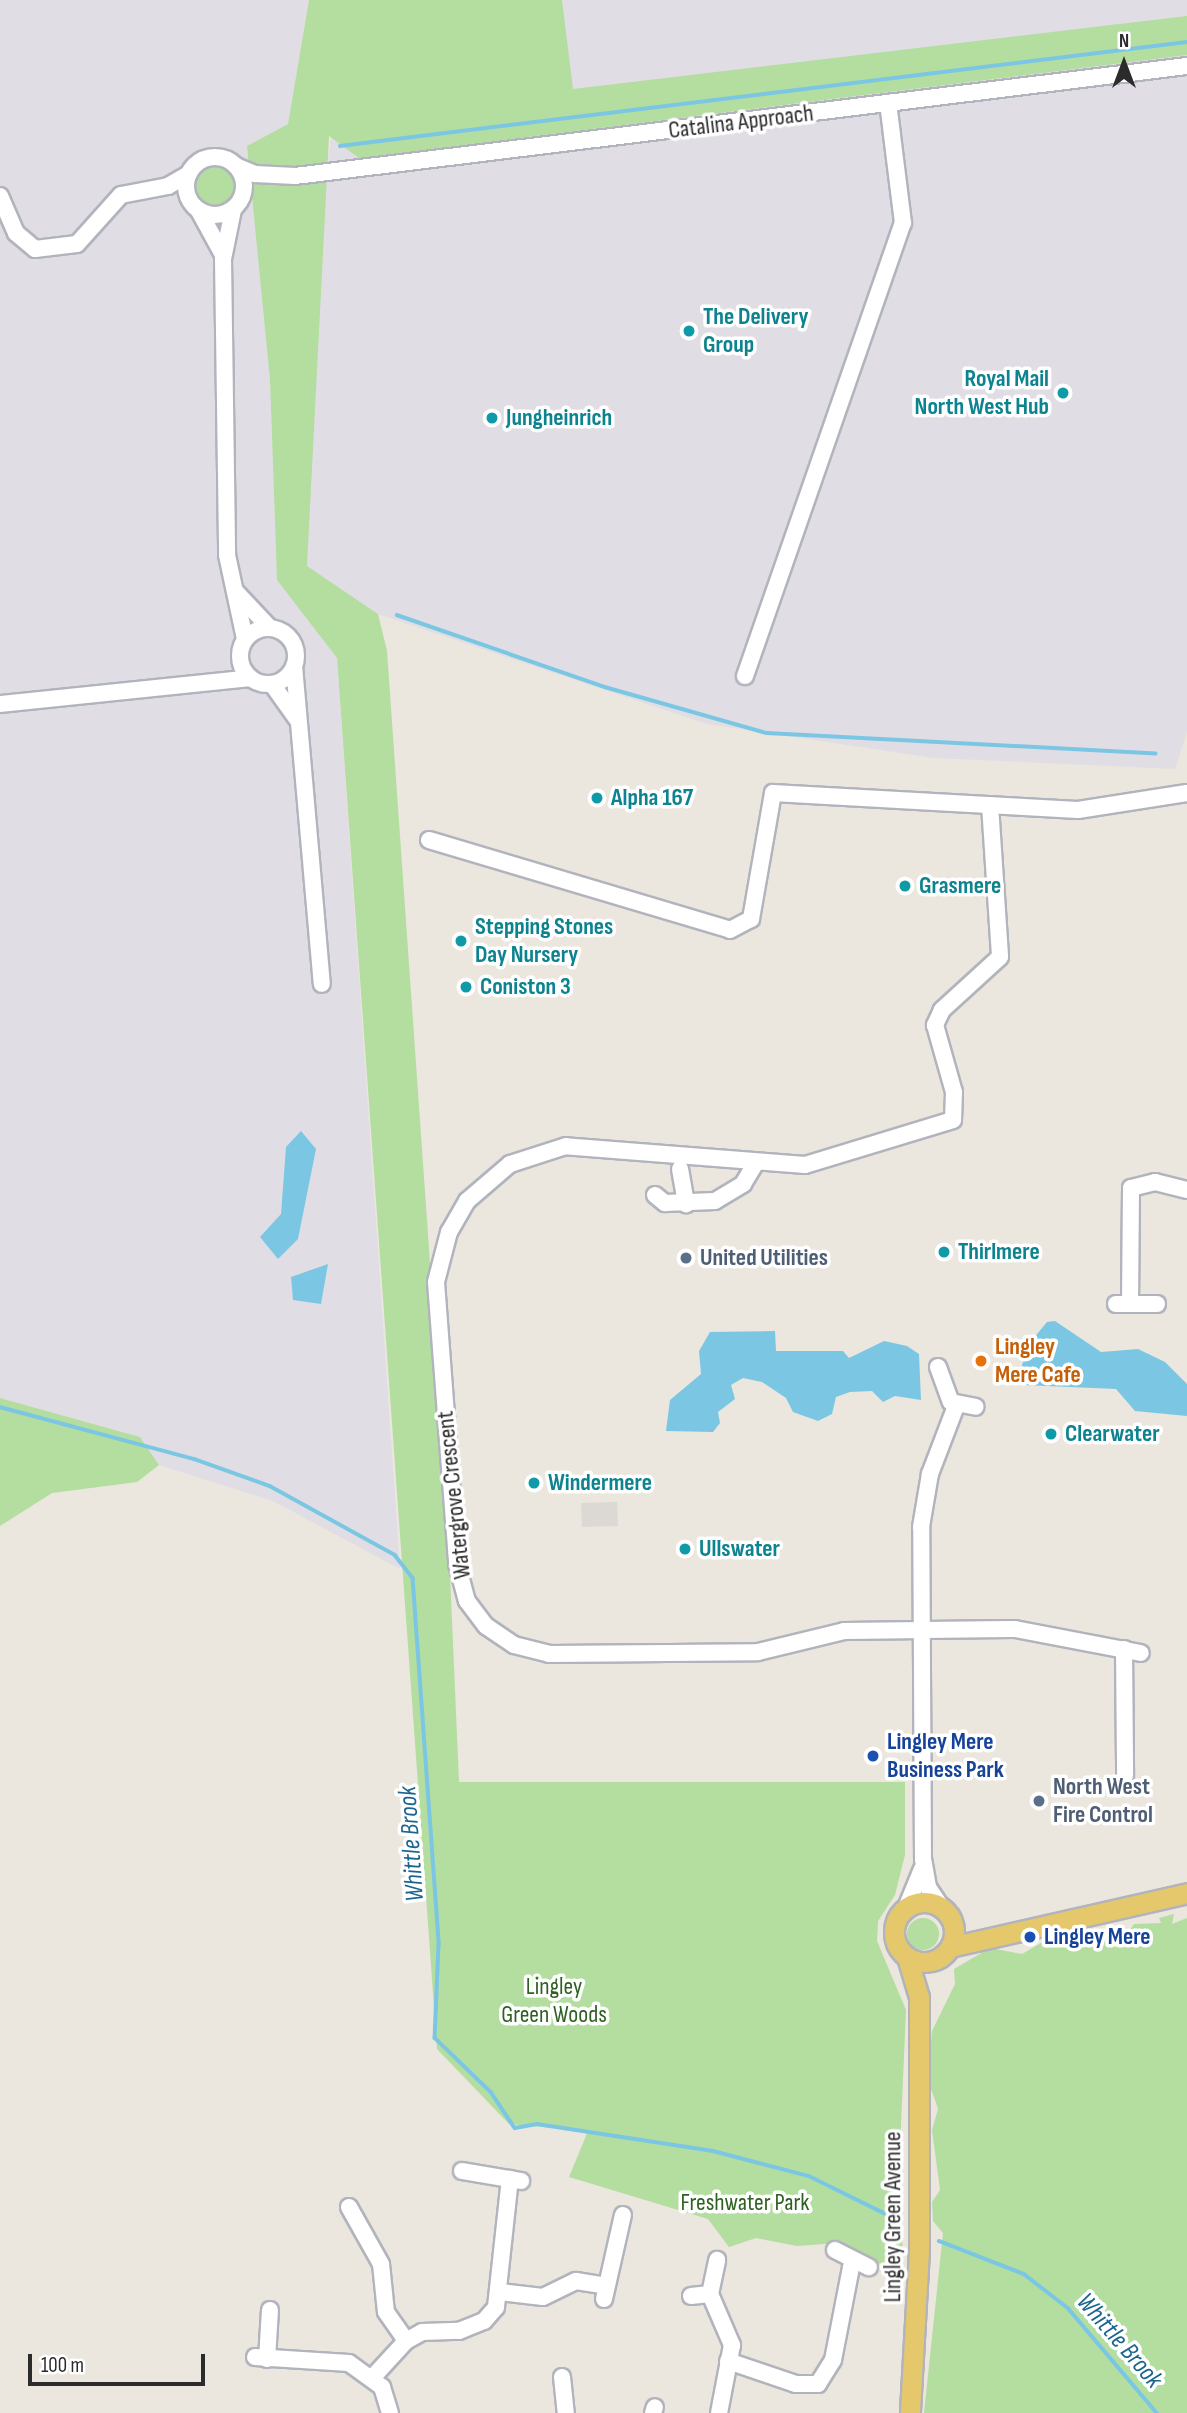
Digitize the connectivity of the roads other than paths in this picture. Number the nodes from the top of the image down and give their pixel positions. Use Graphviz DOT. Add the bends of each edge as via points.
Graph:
graph roads {
  1 [pos="1187,66"];
  2 [pos="888,103"];
  3 [pos="236,166"];
  4 [pos="189,174"];
  5 [pos="295,176"];
  6 [pos="140,193"];
  7 [pos="0,196"];
  8 [pos="237,205"];
  9 [pos="197,209"];
  10 [pos="223,259"];
  11 [pos="234,590"];
  12 [pos="269,627"];
  13 [pos="242,646"];
  14 [pos="294,666"];
  15 [pos="745,676"];
  16 [pos="250,678"];
  17 [pos="209,683"];
  18 [pos="272,684"];
  19 [pos="0,704"];
  20 [pos="300,724"];
  21 [pos="1187,793"];
  22 [pos="990,805"];
  23 [pos="429,840"];
  24 [pos="322,984"];
  25 [pos="755,1164"];
  26 [pos="680,1169"];
  27 [pos="1187,1190"];
  28 [pos="655,1195"];
  29 [pos="686,1204"];
  30 [pos="1157,1304"];
  31 [pos="938,1367"];
  32 [pos="956,1406"];
  33 [pos="976,1407"];
  34 [pos="920,1630"];
  35 [pos="1124,1649"];
  36 [pos="1141,1653"];
  37 [pos="1125,1775"];
  38 [pos="923,1860"];
  39 [pos="1187,1893"];
  40 [pos="906,1908"];
  41 [pos="946,1913"];
  42 [pos="1002,1931"];
  43 [pos="944,1953"];
  44 [pos="907,1957"];
  45 [pos="919,2020"];
  46 [pos="462,2171"];
  47 [pos="348,2206"];
  48 [pos="624,2214"];
  49 [pos="835,2250"];
  50 [pos="717,2260"];
  51 [pos="852,2262"];
  52 [pos="869,2267"];
  53 [pos="500,2292"];
  54 [pos="710,2294"];
  55 [pos="691,2296"];
  56 [pos="270,2310"];
  57 [pos="406,2341"];
  58 [pos="728,2361"];
  59 [pos="373,2376"];
  60 [pos="562,2377"];
  61 [pos="390,2413"];
  62 [pos="566,2413"];
  63 [pos="719,2413"];
  64 [pos="910,2413"];
  1 -- 2 [label="street, Catalina Approach"];
  2 -- 5 [label="street, Catalina Approach"];
  2 -- 15 [label="street" via="904,208 900,234"];
  3 -- 4 [label="street" via="213,157"];
  3 -- 5 [label="street, Catalina Approach"];
  3 -- 8 [label="street" via="244,183"];
  4 -- 6 [label="street"];
  4 -- 9 [label="street" via="187,192"];
  5 -- 8 [label="street, Catalina Approach"];
  6 -- 7 [label="street" via="121,195 77,244 35,249 16,233"];
  6 -- 9 [label="street"];
  8 -- 9 [label="street" via="217,216"];
  8 -- 10 [label="street"];
  9 -- 10 [label="street"];
  10 -- 11 [label="street" via="227,555"];
  11 -- 12 [label="street"];
  11 -- 13 [label="street"];
  12 -- 13 [label="street"];
  12 -- 14 [label="street" via="292,640"];
  13 -- 16 [label="street"];
  13 -- 17 [label="street"];
  14 -- 18 [label="street"];
  14 -- 20 [label="street"];
  16 -- 17 [label="street"];
  16 -- 18 [label="street"];
  17 -- 19 [label="street"];
  18 -- 20 [label="street"];
  20 -- 24 [label="street"];
  21 -- 22 [label="street" via="1090,810"];
  22 -- 23 [label="street" via="774,793 751,919 730,930"];
  22 -- 25 [label="street, Watergrove Crescent" via="1000,957 936,1019 956,1108 947,1124 829,1161"];
  25 -- 29 [label="street" via="724,1198"];
  25 -- 34 [label="street, Watergrove Crescent" via="590,1145 536,1152 492,1176 456,1218 443,1250 436,1297 457,1564 467,1601 504,1640 549,1654 758,1652 844,1631"];
  26 -- 29 [label="street"];
  27 -- 30 [label="street" via="1155,1182 1131,1188 1123,1304"];
  28 -- 29 [label="street" via="665,1203"];
  31 -- 32 [label="street" via="942,1390"];
  32 -- 33 [label="street"];
  32 -- 34 [label="street" via="930,1474 921,1527"];
  34 -- 35 [label="street, Watergrove Crescent" via="1038,1630"];
  34 -- 38 [label="street"];
  35 -- 36 [label="street, Watergrove Crescent"];
  35 -- 37 [label="street"];
  38 -- 40 [label="street"];
  38 -- 41 [label="street" via="928,1887"];
  39 -- 42 [label="main road"];
  40 -- 41 [label="main road" via="924,1902"];
  40 -- 44 [label="main road" via="894,1932"];
  41 -- 42 [label="main road"];
  41 -- 43 [label="main road"];
  42 -- 43 [label="main road"];
  43 -- 44 [label="main road"];
  43 -- 45 [label="main road, Lingley Green Avenue"];
  44 -- 45 [label="main road, Lingley Green Avenue" via="917,1985"];
  45 -- 64 [label="main road, Lingley Green Avenue" via="919,2250"];
  46 -- 53 [label="street" via="516,2180"];
  47 -- 57 [label="street" via="382,2264 386,2312"];
  48 -- 53 [label="street" via="605,2292 576,2281 543,2297"];
  49 -- 51 [label="street"];
  50 -- 54 [label="street"];
  51 -- 52 [label="street"];
  51 -- 58 [label="street" via="833,2360 818,2384 796,2384"];
  53 -- 57 [label="street" via="485,2321"];
  54 -- 55 [label="street"];
  54 -- 58 [label="street" via="730,2336"];
  56 -- 59 [label="street" via="261,2358 335,2360"];
  57 -- 59 [label="street"];
  58 -- 63 [label="street"];
  59 -- 61 [label="street"];
  60 -- 62 [label="street"];
}
